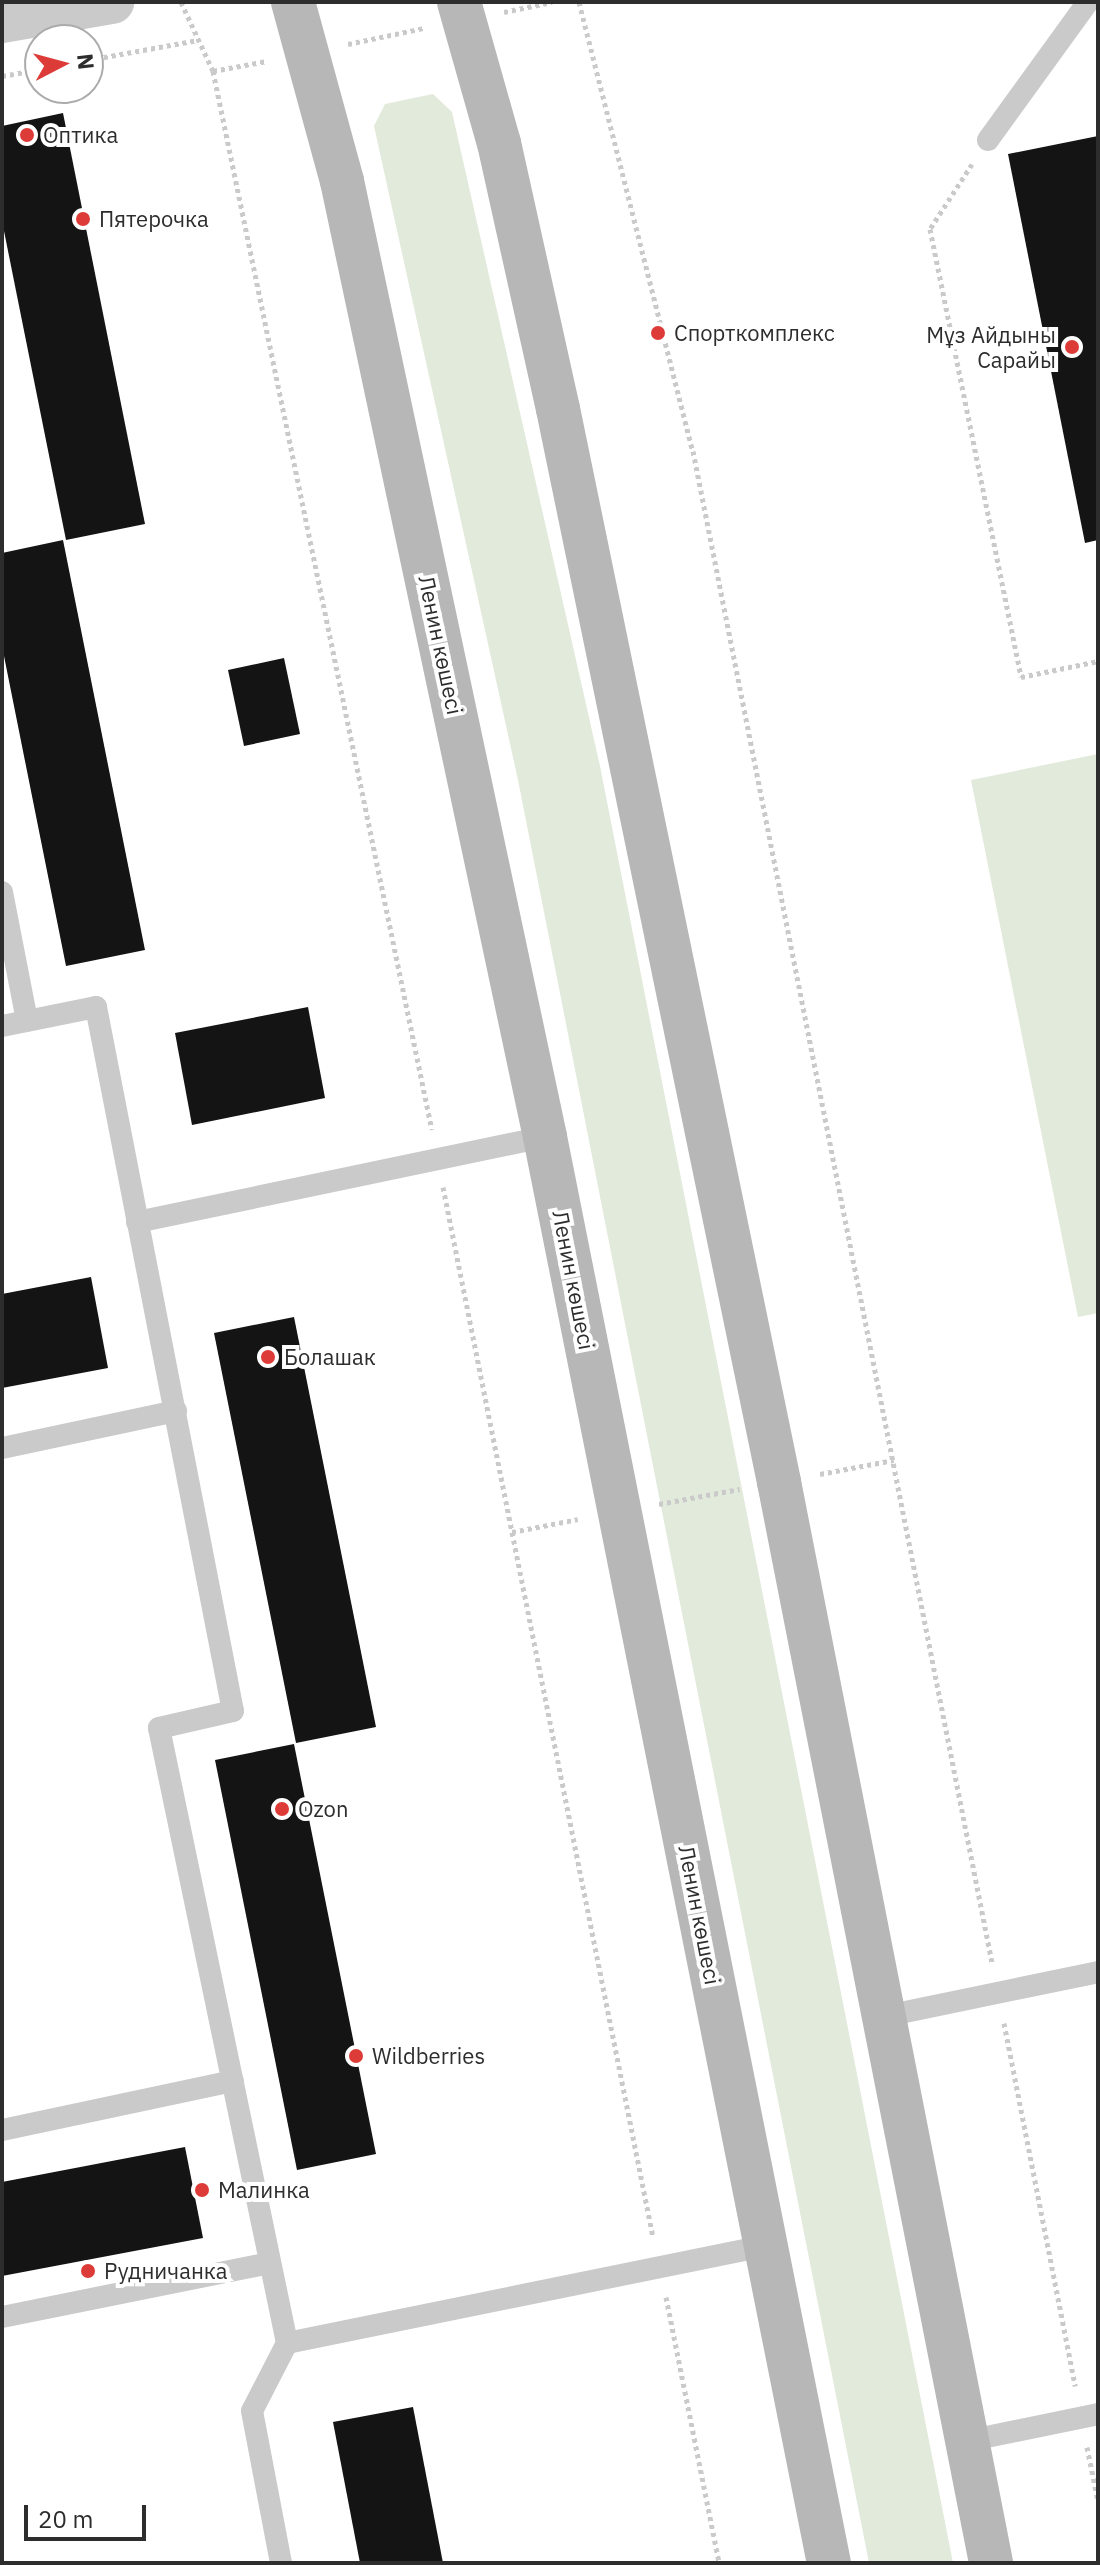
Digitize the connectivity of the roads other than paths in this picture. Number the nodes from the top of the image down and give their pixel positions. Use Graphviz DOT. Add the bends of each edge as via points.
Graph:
graph roads {
  1 [pos="112,2"];
  2 [pos="293,2"];
  3 [pos="1088,2"];
  4 [pos="462,11"];
  5 [pos="2,21"];
  6 [pos="988,140"];
  7 [pos="2,892"];
  8 [pos="27,1021"];
  9 [pos="2,1026"];
  10 [pos="545,1137"];
  11 [pos="137,1222"];
  12 [pos="176,1411"];
  13 [pos="2,1448"];
  14 [pos="1098,1972"];
  15 [pos="881,2017"];
  16 [pos="233,2081"];
  17 [pos="2,2130"];
  18 [pos="767,2245"];
  19 [pos="270,2263"];
  20 [pos="2,2317"];
  21 [pos="287,2343"];
  22 [pos="1090,2416"];
  23 [pos="967,2441"];
  24 [pos="281,2563"];
  25 [pos="829,2563"];
  26 [pos="991,2563"];
  1 -- 5 [label="street"];
  2 -- 10 [label="main road, Ленин көшесі" via="310,52"];
  3 -- 6 [label="lane"];
  4 -- 15 [label="main road" via="499,143 558,409 779,1482"];
  7 -- 8 [label="lane"];
  8 -- 9 [label="lane"];
  8 -- 11 [label="lane" via="96,1007"];
  10 -- 11 [label="lane"];
  10 -- 18 [label="main road, Ленин көшесі"];
  11 -- 12 [label="lane"];
  12 -- 13 [label="lane"];
  12 -- 16 [label="lane" via="233,1711 159,1728"];
  14 -- 15 [label="lane"];
  15 -- 23 [label="main road"];
  16 -- 17 [label="lane"];
  16 -- 19 [label="lane"];
  18 -- 21 [label="lane"];
  18 -- 25 [label="main road, Ленин көшесі"];
  19 -- 20 [label="lane"];
  19 -- 21 [label="lane"];
  21 -- 24 [label="lane" via="252,2411"];
  22 -- 23 [label="lane"];
  23 -- 26 [label="main road"];
}
